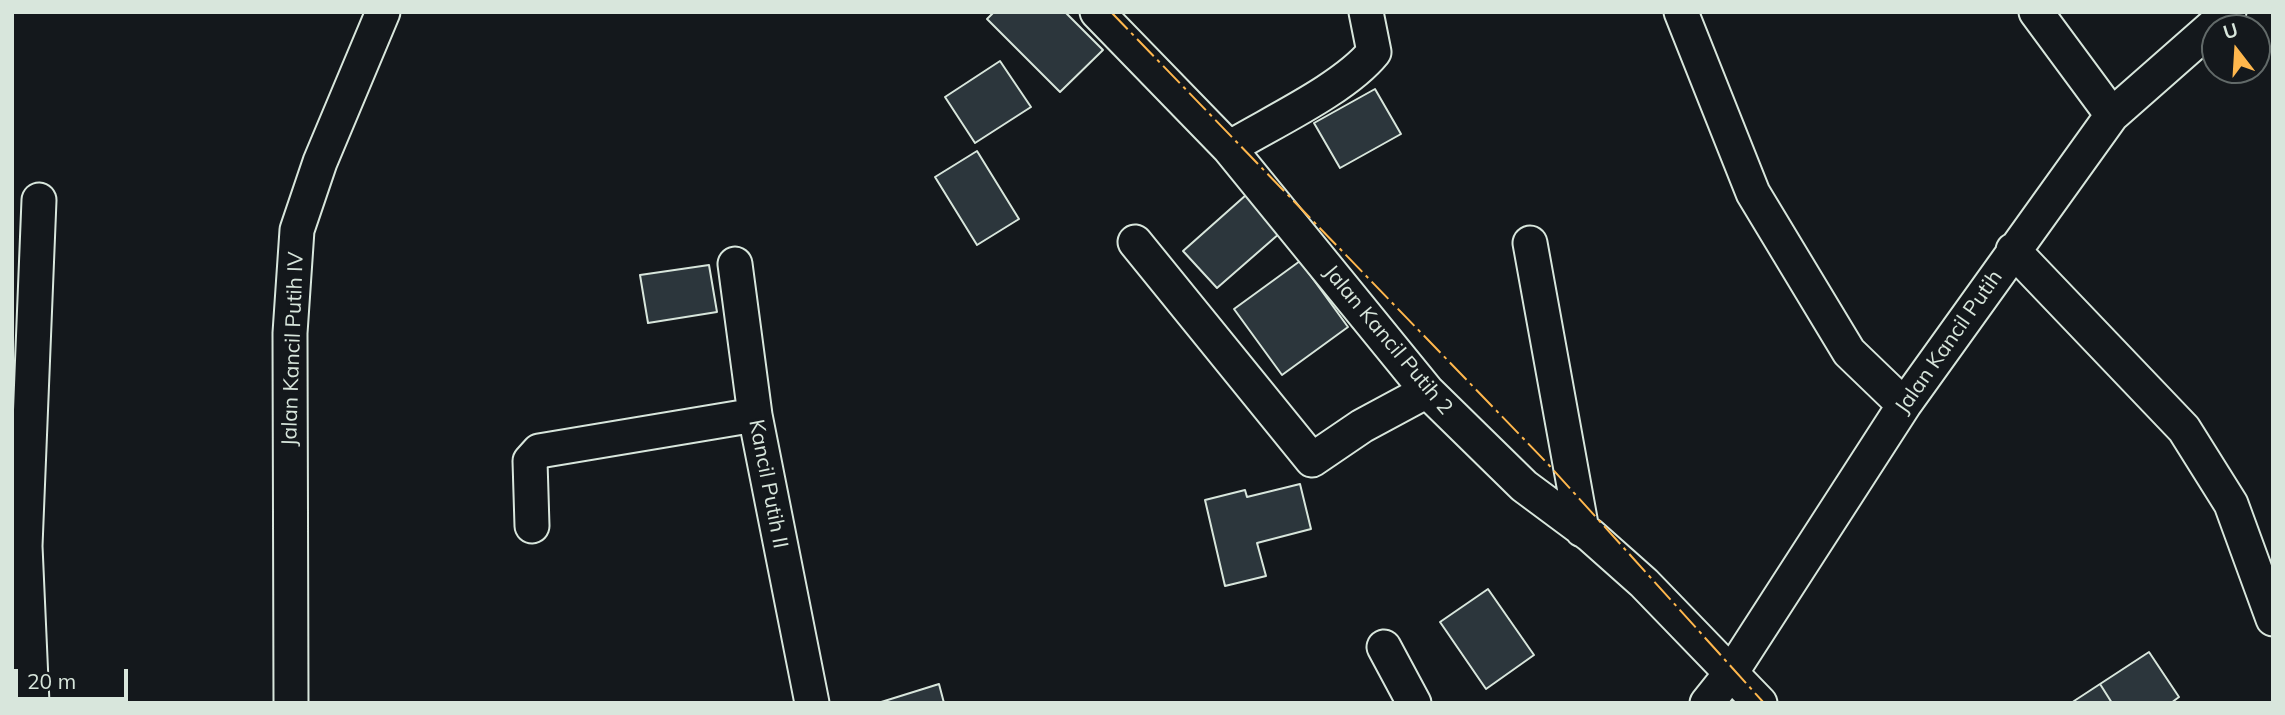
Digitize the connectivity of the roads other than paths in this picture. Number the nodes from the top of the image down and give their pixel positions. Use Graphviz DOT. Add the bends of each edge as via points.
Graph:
graph roads {
  1 [pos="383,12"];
  2 [pos="1097,12"];
  3 [pos="1366,12"];
  4 [pos="1681,12"];
  5 [pos="2036,12"];
  6 [pos="2201,33"];
  7 [pos="2112,115"];
  8 [pos="1229,148"];
  9 [pos="38,200"];
  10 [pos="1135,242"];
  11 [pos="1530,243"];
  12 [pos="2012,250"];
  13 [pos="735,264"];
  14 [pos="1427,391"];
  15 [pos="1904,405"];
  16 [pos="755,415"];
  17 [pos="532,526"];
  18 [pos="1582,530"];
  19 [pos="2273,619"];
  20 [pos="1384,647"];
  21 [pos="1731,673"];
  22 [pos="32,703"];
  23 [pos="291,703"];
  24 [pos="812,703"];
  25 [pos="1414,703"];
  26 [pos="1707,703"];
  27 [pos="1760,703"];
  1 -- 23 [label="street, Jalan Kancil Putih IV" via="320,162 297,230 290,333"];
  2 -- 8 [label="street, Jalan Kancil Putih 2"];
  3 -- 8 [label="street" via="1374,52 1367,61"];
  4 -- 15 [label="street" via="1753,193 1849,352"];
  5 -- 7 [label="street"];
  6 -- 7 [label="street, Jalan Kancil Putih"];
  7 -- 12 [label="street, Jalan Kancil Putih"];
  8 -- 14 [label="street, Jalan Kancil Putih 2"];
  9 -- 22 [label="street" via="24,546"];
  10 -- 14 [label="street" via="1312,460"];
  11 -- 18 [label="street"];
  12 -- 15 [label="street, Jalan Kancil Putih"];
  12 -- 19 [label="street" via="2184,429 2231,503"];
  13 -- 16 [label="street, Kancil Putih II"];
  14 -- 18 [label="street, Jalan Kancil Putih 2" via="1524,486"];
  15 -- 21 [label="street, Jalan Kancil Putih"];
  16 -- 17 [label="street" via="539,451 530,461"];
  16 -- 24 [label="street, Kancil Putih II"];
  18 -- 21 [label="street, Jalan Kancil Putih 2" via="1644,583"];
  20 -- 25 [label="street"];
  21 -- 26 [label="street, Jalan Kancil Putih"];
  21 -- 27 [label="street, Jalan Kancil Putih 2"];
}
